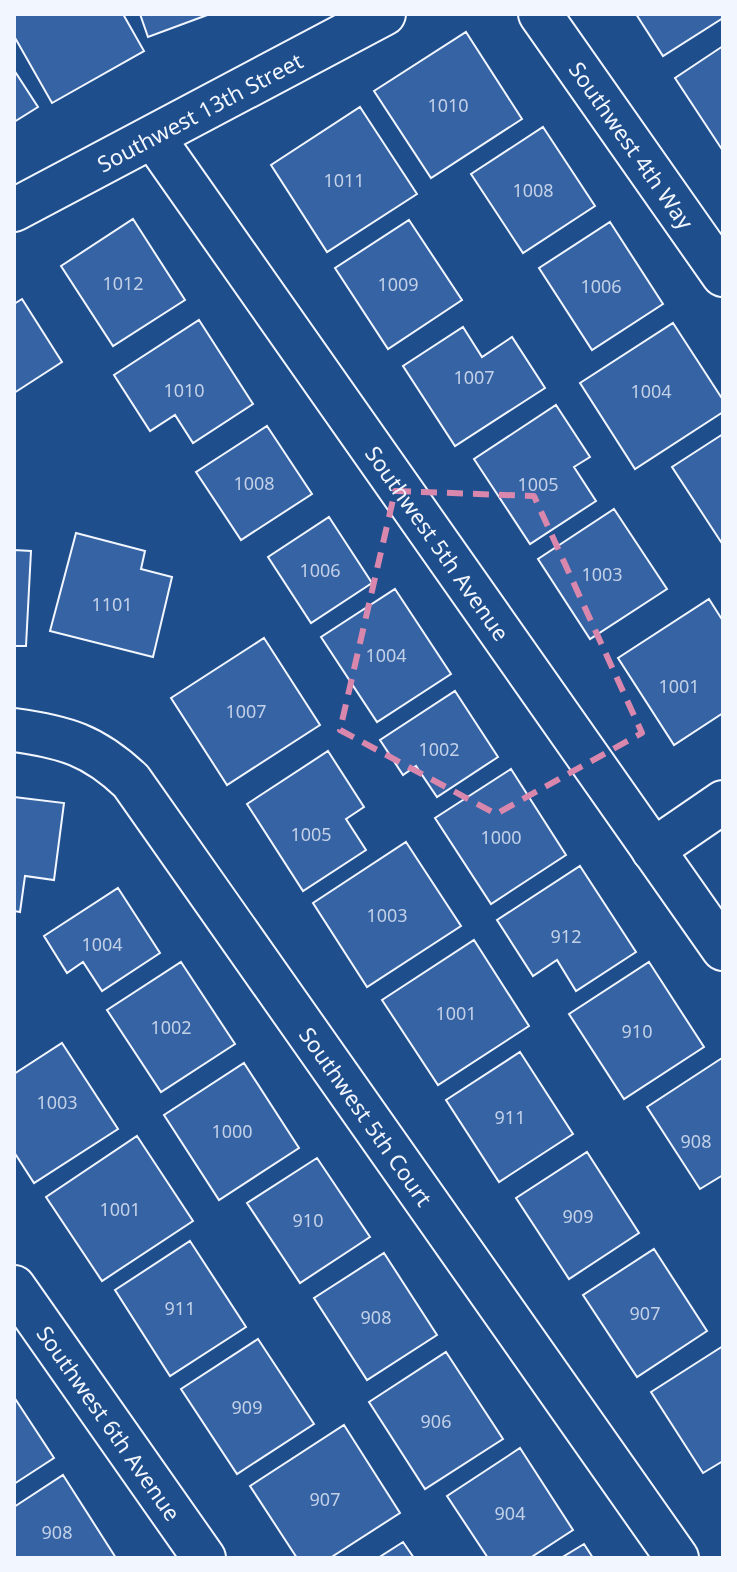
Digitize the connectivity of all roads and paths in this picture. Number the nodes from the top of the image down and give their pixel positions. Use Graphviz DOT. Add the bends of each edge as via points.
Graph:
graph roads {
  1 [pos="384,14"];
  2 [pos="540,14"];
  3 [pos="153,137"];
  4 [pos="14,210"];
  5 [pos="723,275"];
  6 [pos="14,730"];
  7 [pos="723,802"];
  8 [pos="653,850"];
  9 [pos="723,949"];
  10 [pos="14,1287"];
  11 [pos="204,1558"];
  12 [pos="677,1558"];
  1 -- 3 [label="street, Southwest 13th Street"];
  2 -- 5 [label="street, Southwest 4th Way"];
  3 -- 4 [label="street, Southwest 13th Street"];
  3 -- 8 [label="street, Southwest 5th Avenue"];
  6 -- 12 [label="street, Southwest 5th Court" via="78,742 107,758 131,781"];
  7 -- 8 [label="street"];
  8 -- 9 [label="street, Southwest 5th Avenue"];
  10 -- 11 [label="street, Southwest 6th Avenue"];
}
